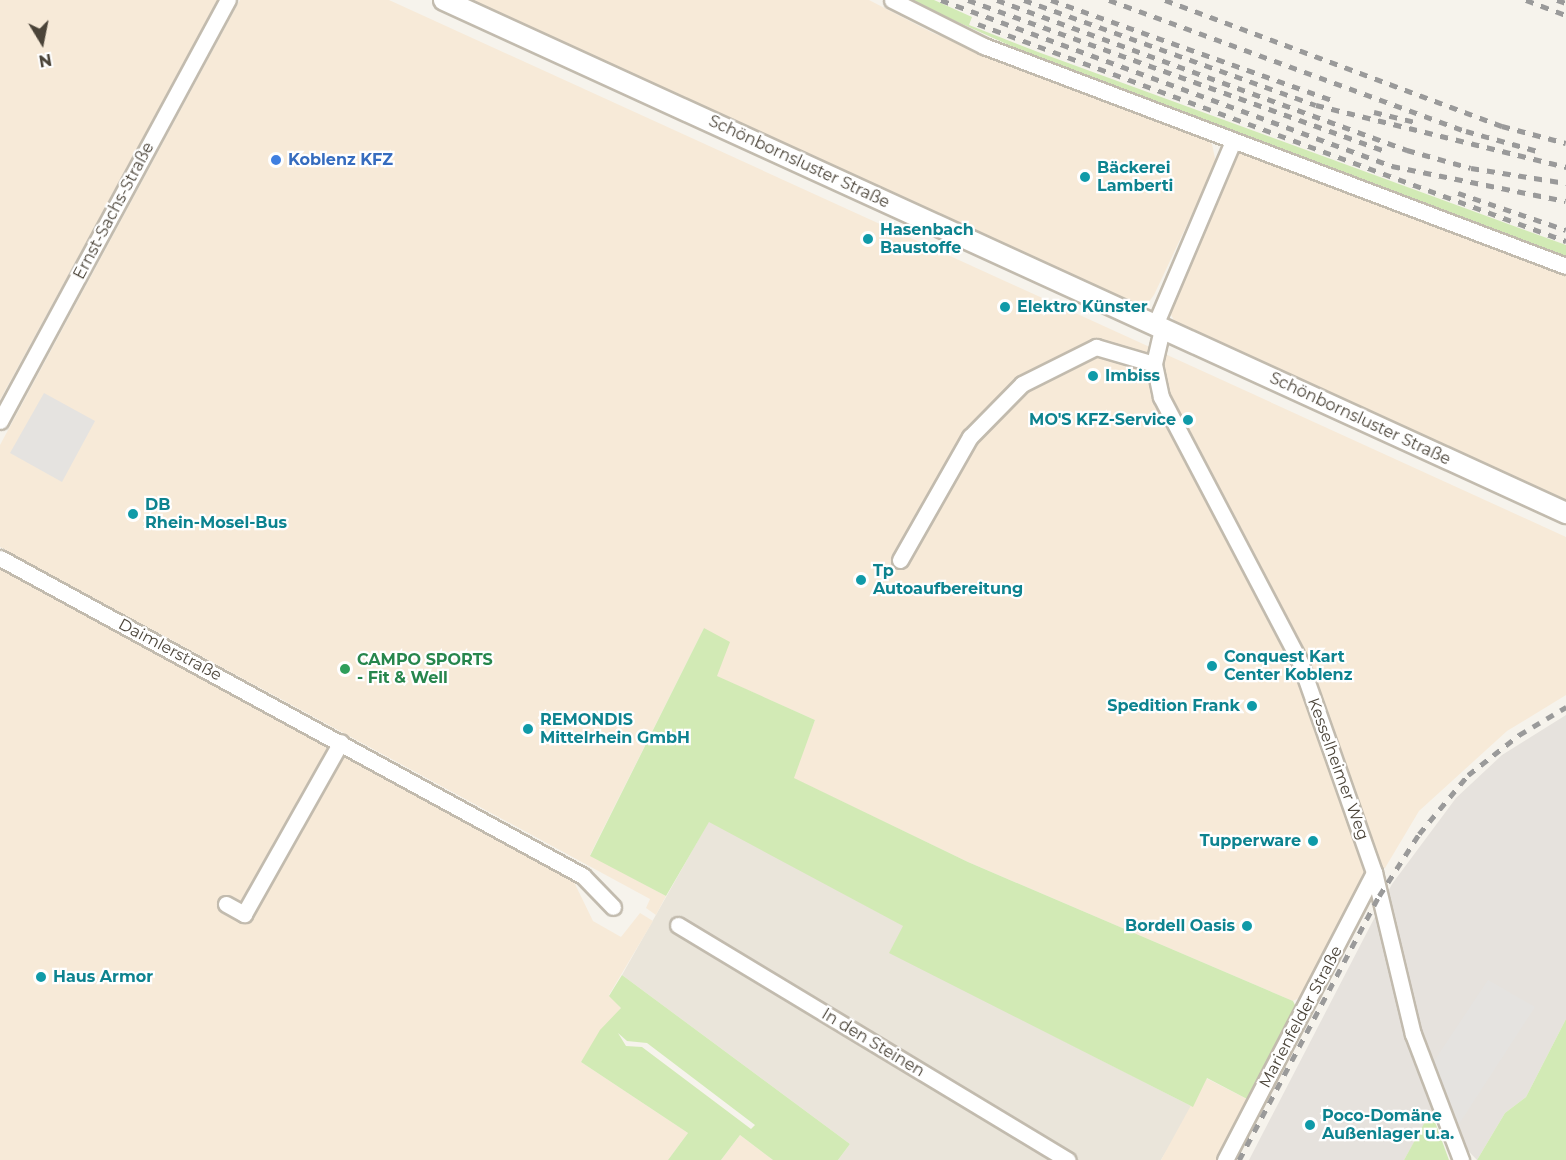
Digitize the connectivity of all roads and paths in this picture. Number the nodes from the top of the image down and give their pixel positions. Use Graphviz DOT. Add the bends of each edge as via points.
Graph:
graph roads {
  1 [pos="228,0"];
  2 [pos="444,0"];
  3 [pos="892,0"];
  4 [pos="1233,141"];
  5 [pos="1566,266"];
  6 [pos="1159,327"];
  7 [pos="1154,364"];
  8 [pos="0,421"];
  9 [pos="1566,513"];
  10 [pos="0,558"];
  11 [pos="900,560"];
  12 [pos="341,742"];
  13 [pos="1374,872"];
  14 [pos="226,904"];
  15 [pos="613,907"];
  16 [pos="678,926"];
  17 [pos="1068,1160"];
  18 [pos="1225,1160"];
  19 [pos="1461,1160"];
  1 -- 8 [label="street, Ernst-Sachs-Straße"];
  2 -- 6 [label="street, Schönbornsluster Straße"];
  3 -- 4 [label="street" via="984,46"];
  4 -- 5 [label="street"];
  4 -- 6 [label="street"];
  6 -- 7 [label="street, Kesselheimer Weg"];
  6 -- 9 [label="street, Schönbornsluster Straße"];
  7 -- 11 [label="street" via="1096,347 1022,384 970,437"];
  7 -- 13 [label="street, Kesselheimer Weg" via="1172,427 1260,577 1300,662"];
  10 -- 12 [label="street, Daimlerstraße"];
  12 -- 14 [label="street" via="244,914"];
  12 -- 15 [label="street, Daimlerstraße" via="583,876"];
  13 -- 18 [label="street, Marienfelder Straße"];
  13 -- 19 [label="street, Kesselheimer Weg" via="1402,999"];
  16 -- 17 [label="street, In den Steinen"];
}
